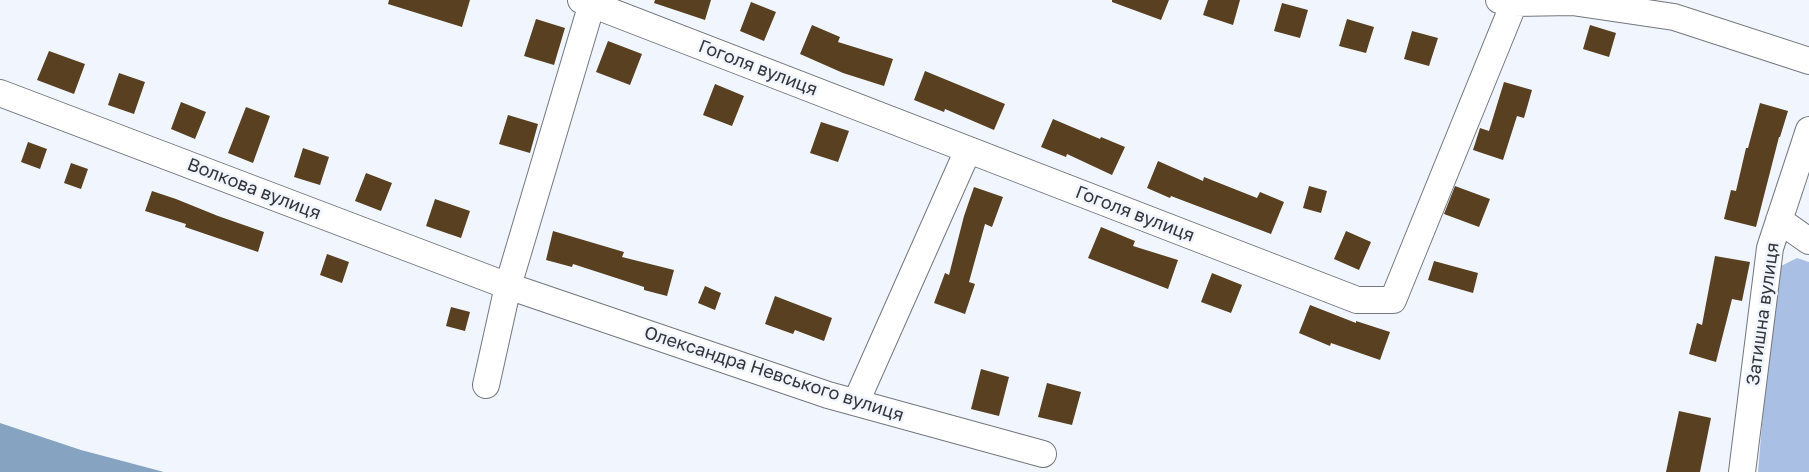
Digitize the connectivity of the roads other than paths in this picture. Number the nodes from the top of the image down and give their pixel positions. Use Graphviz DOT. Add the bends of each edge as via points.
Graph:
graph roads {
  1 [pos="589,1"];
  2 [pos="1507,1"];
  3 [pos="1809,61"];
  4 [pos="0,93"];
  5 [pos="1809,130"];
  6 [pos="968,150"];
  7 [pos="1779,220"];
  8 [pos="1809,241"];
  9 [pos="508,286"];
  10 [pos="486,385"];
  11 [pos="856,402"];
  12 [pos="1043,454"];
  13 [pos="1742,472"];
  1 -- 6 [label="street, Гоголя вулиця"];
  1 -- 9 [label="street"];
  2 -- 3 [label="street" via="1572,2 1674,17"];
  2 -- 6 [label="street, Гоголя вулиця" via="1393,300 1358,300"];
  4 -- 9 [label="street, Волкова вулиця"];
  5 -- 7 [label="street, Затишна вулиця"];
  6 -- 11 [label="street"];
  7 -- 8 [label="street"];
  7 -- 13 [label="street, Затишна вулиця" via="1770,248"];
  9 -- 10 [label="street"];
  9 -- 11 [label="street, Олександра Невського вулиця"];
  11 -- 12 [label="street, Олександра Невського вулиця"];
}
